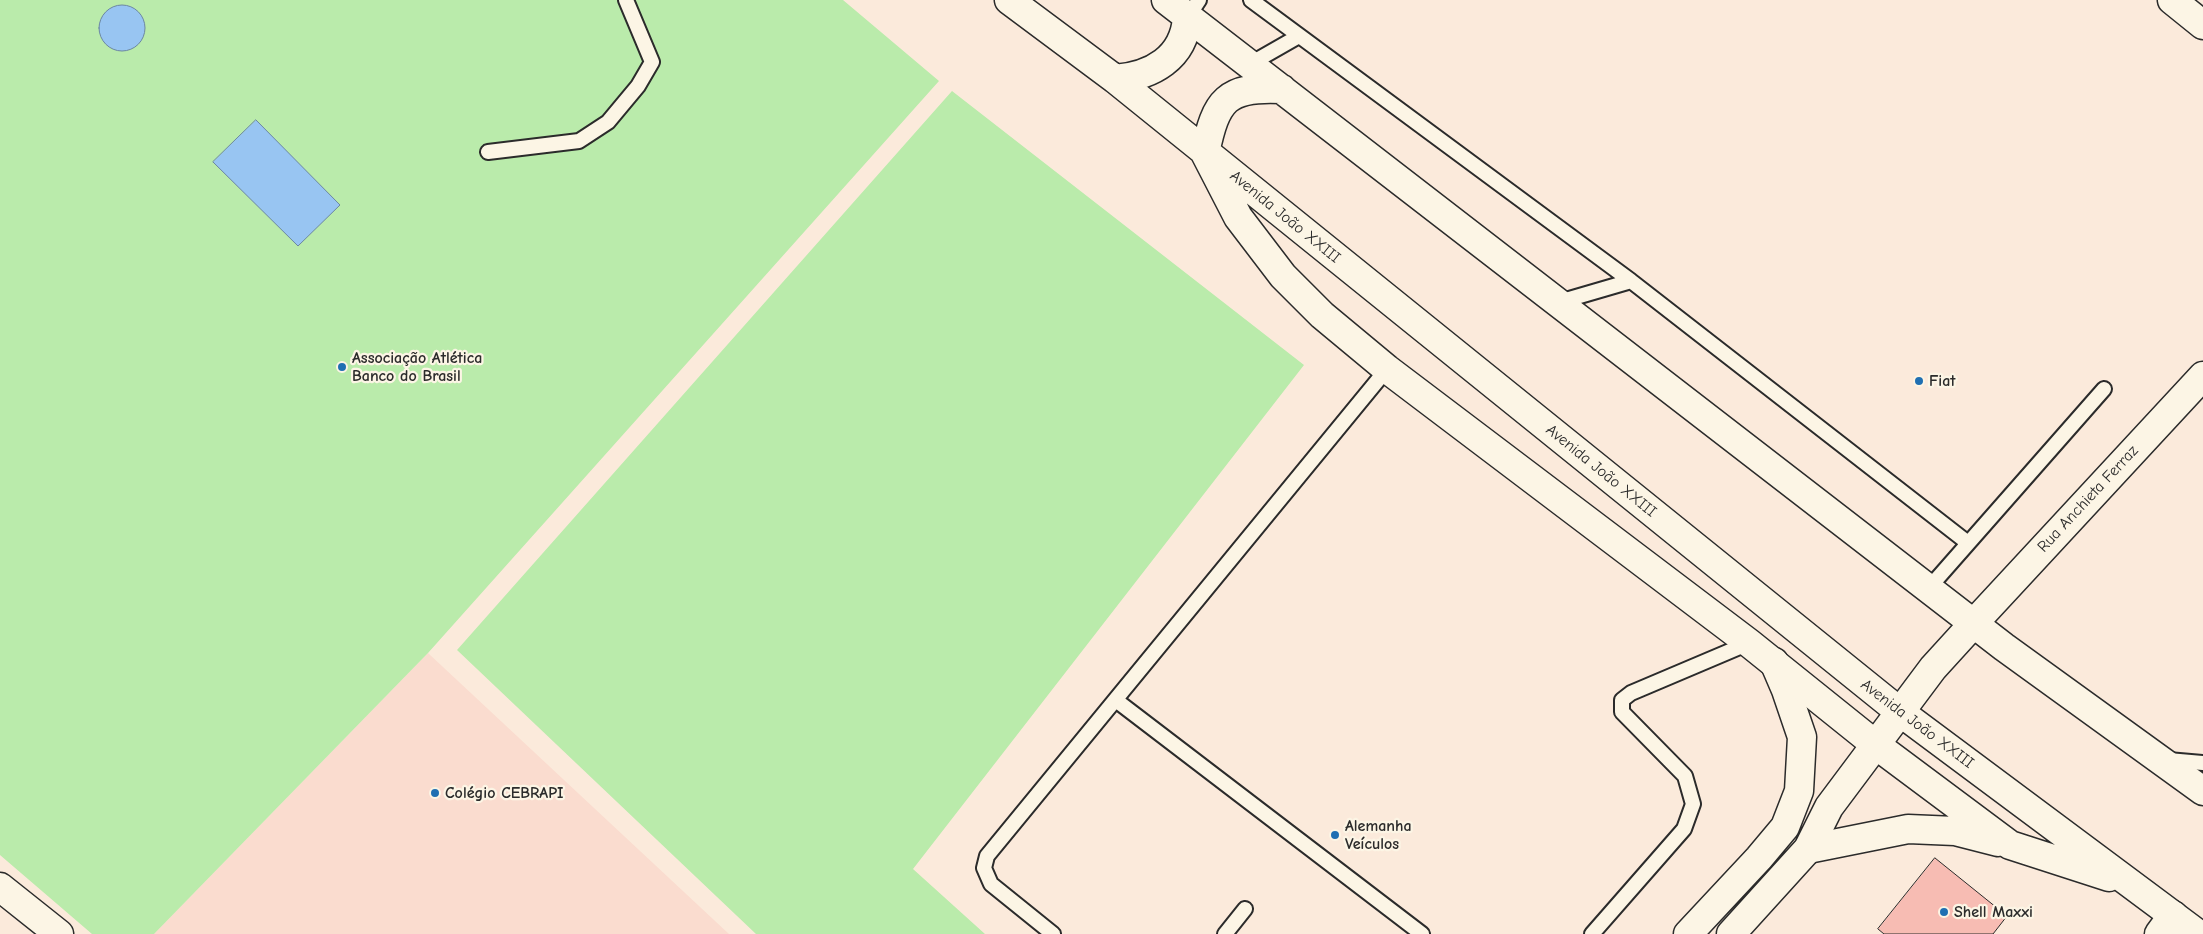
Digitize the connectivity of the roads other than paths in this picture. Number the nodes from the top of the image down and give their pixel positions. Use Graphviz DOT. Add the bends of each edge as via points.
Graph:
graph roads {
  1 [pos="626,0"];
  2 [pos="1010,0"];
  3 [pos="1166,0"];
  4 [pos="1251,0"];
  5 [pos="2172,0"];
  6 [pos="1193,9"];
  7 [pos="2203,25"];
  8 [pos="1299,36"];
  9 [pos="1250,64"];
  10 [pos="1115,79"];
  11 [pos="1282,89"];
  12 [pos="488,152"];
  13 [pos="1205,153"];
  14 [pos="1631,281"];
  15 [pos="1559,302"];
  16 [pos="1388,369"];
  17 [pos="2203,376"];
  18 [pos="2104,388"];
  19 [pos="1968,544"];
  20 [pos="1928,589"];
  21 [pos="1974,623"];
  22 [pos="1749,643"];
  23 [pos="1774,662"];
  24 [pos="1117,700"];
  25 [pos="1900,712"];
  26 [pos="1876,746"];
  27 [pos="2163,760"];
  28 [pos="2203,762"];
  29 [pos="2203,791"];
  30 [pos="2010,845"];
  31 [pos="1808,849"];
  32 [pos="2132,885"];
  33 [pos="0,887"];
  34 [pos="1245,909"];
  35 [pos="2166,924"];
  36 [pos="59,934"];
  37 [pos="1053,934"];
  38 [pos="1225,934"];
  39 [pos="1422,934"];
  40 [pos="1592,934"];
  41 [pos="1688,934"];
  42 [pos="1731,934"];
  43 [pos="2198,934"];
  1 -- 12 [label="lane" via="652,62 638,86 608,122 579,141"];
  2 -- 10 [label="main road, Avenida João XXIII"];
  3 -- 6 [label="main road"];
  4 -- 8 [label="lane"];
  5 -- 7 [label="main road"];
  6 -- 9 [label="main road"];
  6 -- 10 [label="main road" via="1180,46 1168,61 1133,78"];
  8 -- 9 [label="lane"];
  8 -- 14 [label="lane"];
  9 -- 11 [label="main road"];
  10 -- 13 [label="main road, Avenida João XXIII"];
  11 -- 13 [label="main road" via="1256,88 1227,98 1216,113"];
  11 -- 15 [label="main road"];
  13 -- 16 [label="main road" via="1238,217 1283,276 1322,314"];
  13 -- 25 [label="main road, Avenida João XXIII"];
  14 -- 15 [label="lane"];
  14 -- 19 [label="lane"];
  15 -- 20 [label="main road"];
  16 -- 22 [label="main road"];
  16 -- 24 [label="lane"];
  17 -- 21 [label="main road, Rua Anchieta Ferraz"];
  18 -- 19 [label="lane"];
  19 -- 20 [label="lane"];
  20 -- 21 [label="main road"];
  21 -- 25 [label="main road, Rua Anchieta Ferraz" via="1933,668"];
  21 -- 27 [label="main road"];
  22 -- 23 [label="main road"];
  22 -- 40 [label="lane" via="1631,693 1622,700 1622,712 1685,776 1692,804 1684,829"];
  23 -- 26 [label="main road"];
  23 -- 41 [label="main road" via="1802,737 1799,791 1785,827"];
  24 -- 37 [label="lane" via="987,856 984,868 991,884"];
  24 -- 39 [label="lane"];
  25 -- 26 [label="main road, Rua Anchieta Ferraz"];
  25 -- 32 [label="main road, Avenida João XXIII"];
  26 -- 30 [label="main road"];
  26 -- 31 [label="main road, Rua Anchieta Ferraz" via="1829,807"];
  27 -- 28 [label="lane"];
  27 -- 29 [label="main road"];
  30 -- 31 [label="main road" via="1955,831 1908,829"];
  30 -- 32 [label="main road"];
  31 -- 42 [label="main road, Rua Anchieta Ferraz"];
  32 -- 35 [label="main road, Avenida João XXIII"];
  33 -- 36 [label="main road"];
  34 -- 38 [label="lane"];
  35 -- 43 [label="main road, Avenida João XXIII"];
}
